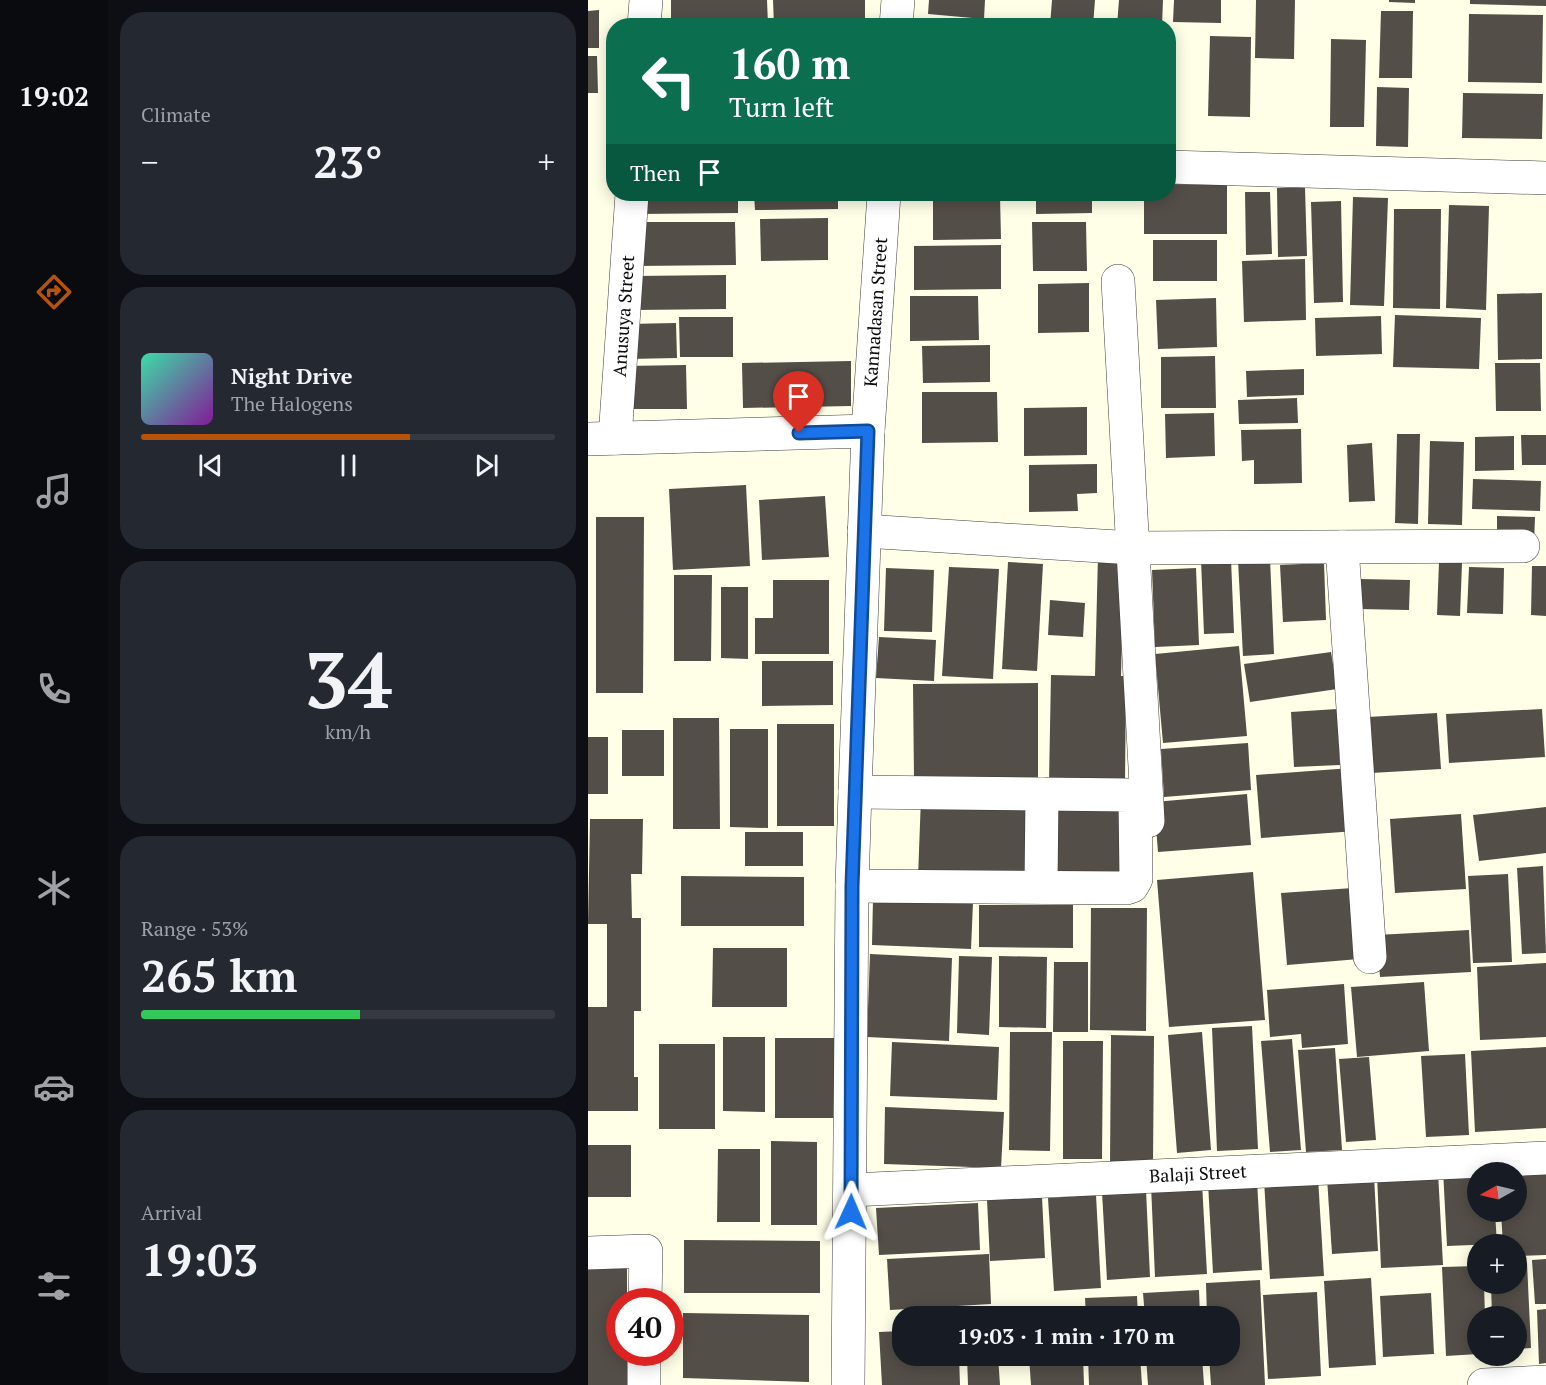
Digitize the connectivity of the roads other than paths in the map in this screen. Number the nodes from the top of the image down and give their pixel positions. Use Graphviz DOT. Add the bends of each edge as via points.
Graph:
graph roads {
  1 [pos="646,0"];
  2 [pos="897,0"];
  3 [pos="645,18"];
  4 [pos="896,18"];
  5 [pos="1176,167"];
  6 [pos="1546,178"];
  7 [pos="631,201"];
  8 [pos="884,201"];
  9 [pos="1118,281"];
  10 [pos="868,431"];
  11 [pos="602,438"];
  12 [pos="864,531"];
  13 [pos="1522,546"];
  14 [pos="1342,547"];
  15 [pos="1133,548"];
  16 [pos="855,792"];
  17 [pos="1042,794"];
  18 [pos="1151,876"];
  19 [pos="852,886"];
  20 [pos="1041,887"];
  21 [pos="1370,957"];
  22 [pos="1546,1158"];
  23 [pos="851,1191"];
  24 [pos="588,1252"];
  25 [pos="645,1288"];
  26 [pos="644,1366"];
  27 [pos="1546,1382"];
  28 [pos="644,1385"];
  29 [pos="848,1385"];
  30 [pos="1484,1385"];
  1 -- 3 [label="street"];
  2 -- 4 [label="street"];
  5 -- 6 [label="street"];
  7 -- 11 [label="street, Anusuya Street"];
  8 -- 10 [label="street, Kannadasan Street"];
  9 -- 15 [label="street"];
  10 -- 11 [label="street"];
  10 -- 12 [label="street, Kannadasan Street"];
  12 -- 15 [label="street"];
  12 -- 16 [label="street, Kannadasan Street"];
  13 -- 14 [label="street"];
  14 -- 15 [label="street"];
  14 -- 21 [label="street"];
  15 -- 18 [label="street"];
  16 -- 17 [label="street"];
  16 -- 19 [label="street, Kannadasan Street"];
  17 -- 20 [label="street"];
  17 -- 20 [label="street" via="1134,797 1136,879 1126,888"];
  19 -- 20 [label="street"];
  19 -- 23 [label="street, Kannadasan Street"];
  22 -- 23 [label="street, Balaji Street"];
  23 -- 29 [label="street, Kannadasan Street"];
  24 -- 25 [label="street" via="646,1251"];
  26 -- 28 [label="street"];
  27 -- 30 [label="street"];
}
